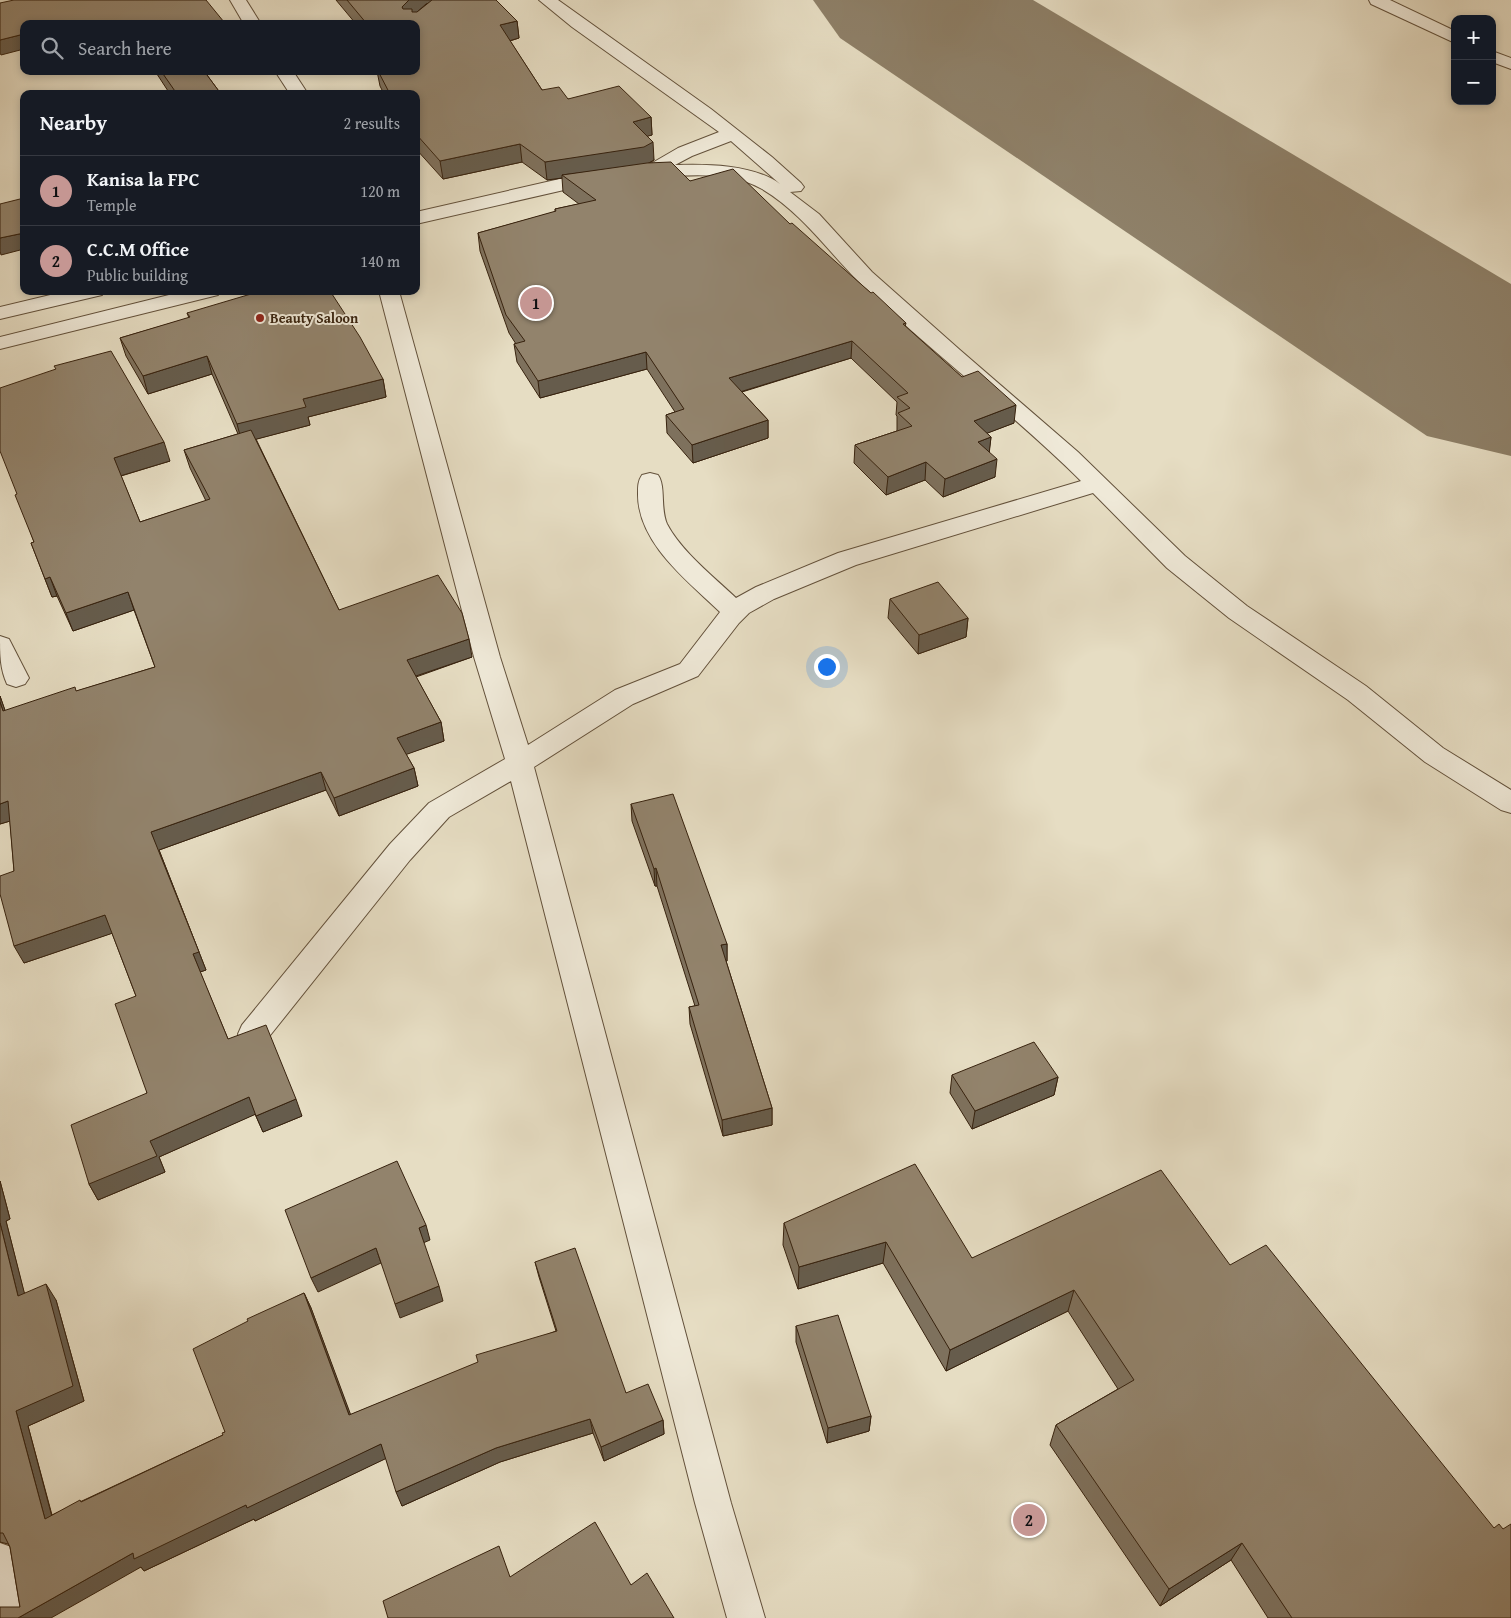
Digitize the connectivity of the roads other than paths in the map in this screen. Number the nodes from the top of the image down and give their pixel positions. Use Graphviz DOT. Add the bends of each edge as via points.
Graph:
graph roads {
  1 [pos="238,0"];
  2 [pos="547,0"];
  3 [pos="1377,0"];
  4 [pos="250,20"];
  5 [pos="1451,36"];
  6 [pos="1496,58"];
  7 [pos="1511,64"];
  8 [pos="291,75"];
  9 [pos="297,90"];
  10 [pos="732,134"];
  11 [pos="633,174"];
  12 [pos="420,217"];
  13 [pos="812,218"];
  14 [pos="78,295"];
  15 [pos="195,295"];
  16 [pos="390,295"];
  17 [pos="0,313"];
  18 [pos="0,343"];
  19 [pos="650,480"];
  20 [pos="1098,484"];
  21 [pos="735,612"];
  22 [pos="0,645"];
  23 [pos="16,678"];
  24 [pos="520,763"];
  25 [pos="1511,803"];
  26 [pos="253,1034"];
  27 [pos="1,1562"];
  28 [pos="12,1618"];
  29 [pos="746,1618"];
  1 -- 4 [label="street"];
  2 -- 10 [label="street"];
  3 -- 5 [label="street"];
  6 -- 7 [label="street"];
  8 -- 9 [label="street"];
  10 -- 11 [label="street"];
  10 -- 13 [label="street" via="799,192"];
  11 -- 12 [label="street" via="564,184"];
  11 -- 13 [label="street" via="698,170 751,176 769,185"];
  13 -- 20 [label="street" via="865,276"];
  14 -- 17 [label="street"];
  15 -- 18 [label="street"];
  16 -- 24 [label="street" via="487,657"];
  19 -- 21 [label="street" via="651,512 666,539"];
  20 -- 21 [label="street" via="847,559 765,593"];
  20 -- 25 [label="street" via="1176,562 1224,602 1357,693 1434,755"];
  21 -- 24 [label="street" via="689,670 624,697"];
  22 -- 23 [label="street"];
  24 -- 26 [label="street" via="439,810 400,852"];
  24 -- 29 [label="street"];
  27 -- 28 [label="street"];
}
